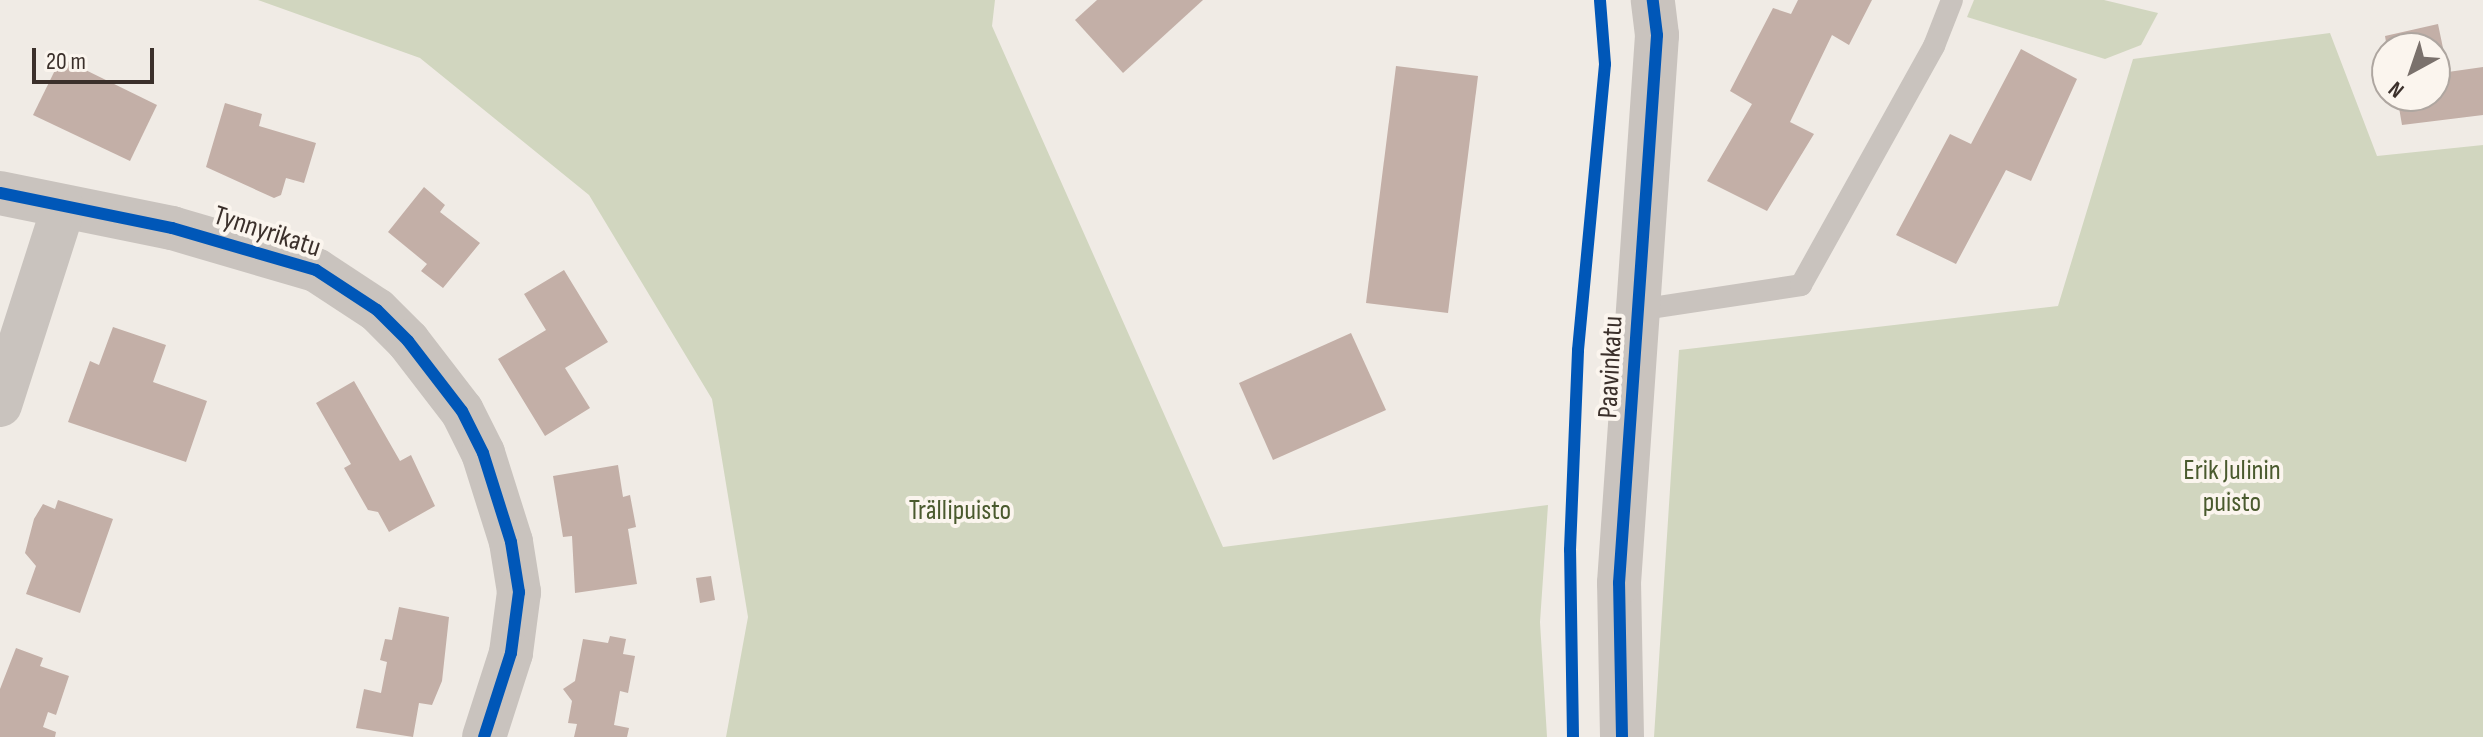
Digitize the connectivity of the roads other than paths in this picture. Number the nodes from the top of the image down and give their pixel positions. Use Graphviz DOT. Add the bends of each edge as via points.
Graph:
graph roads {
  1 [pos="1952,0"];
  2 [pos="1661,8"];
  3 [pos="0,193"];
  4 [pos="63,209"];
  5 [pos="1638,310"];
  6 [pos="0,405"];
  7 [pos="484,737"];
  8 [pos="1622,737"];
  1 -- 5 [label="lane" via="1934,46 1801,285"];
  2 -- 5 [label="street, Paavinkatu"];
  3 -- 4 [label="street, Tynnyrikatu"];
  4 -- 6 [label="street"];
  4 -- 7 [label="street, Tynnyrikatu" via="172,228 316,270 377,310 436,374 483,453 511,542 519,592 511,653"];
  5 -- 8 [label="street, Paavinkatu" via="1619,583"];
}
